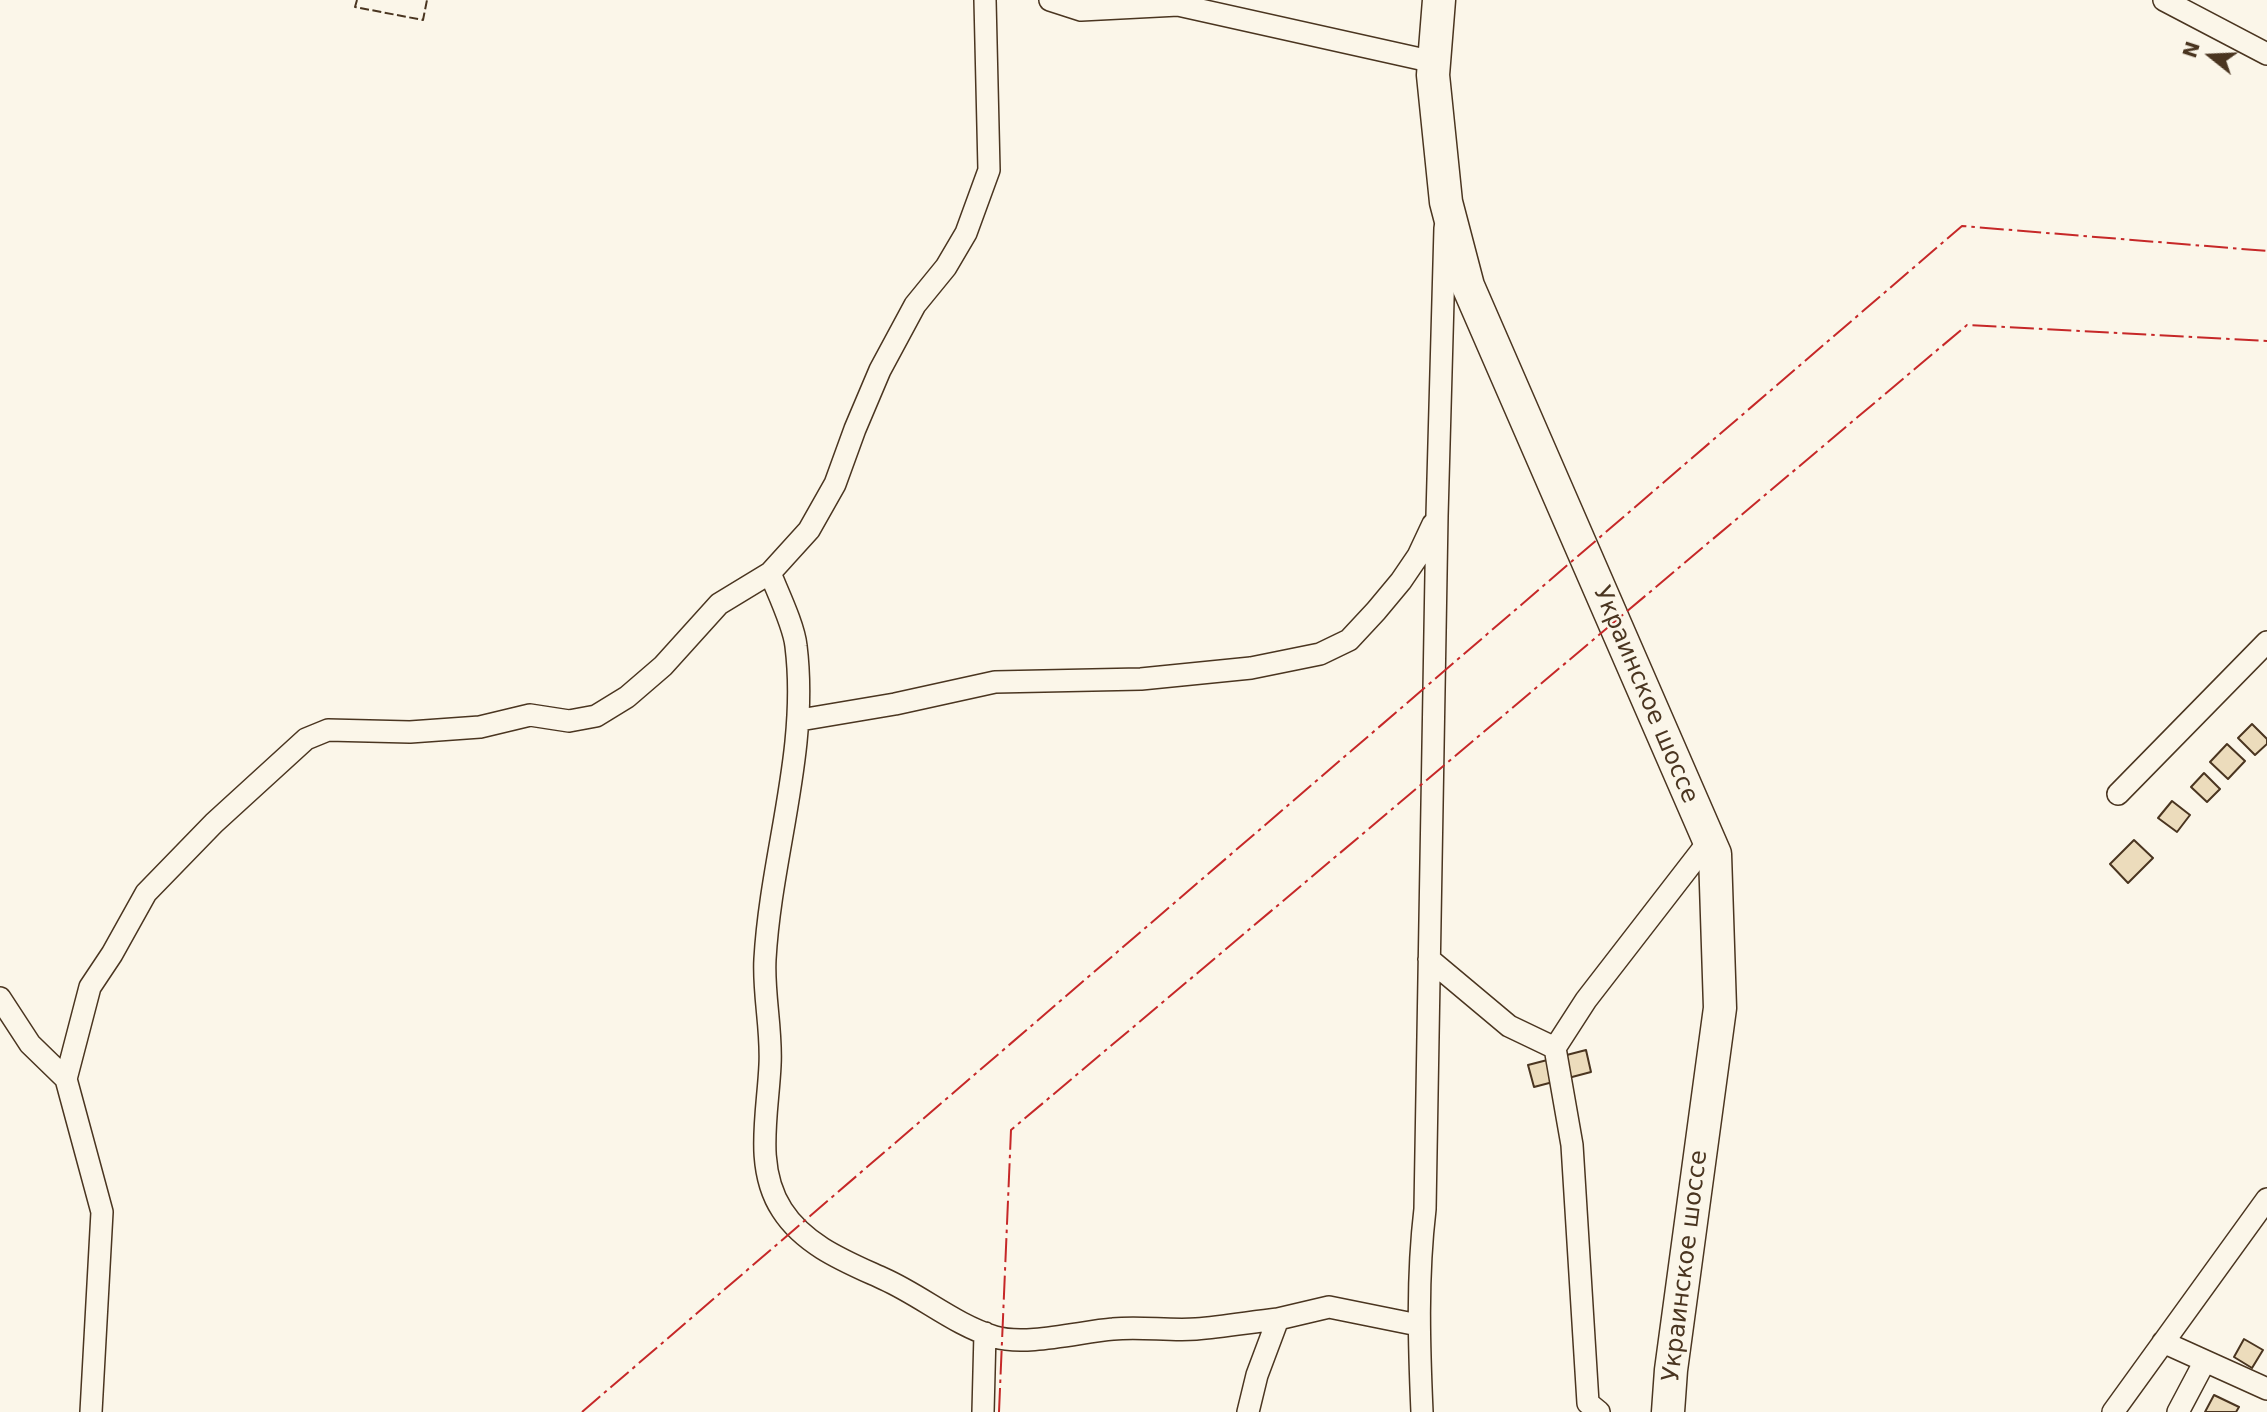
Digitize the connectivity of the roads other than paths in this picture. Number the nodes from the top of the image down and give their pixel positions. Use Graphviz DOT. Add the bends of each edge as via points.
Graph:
graph roads {
  1 [pos="985,0"];
  2 [pos="1050,0"];
  3 [pos="1438,0"];
  4 [pos="2164,0"];
  5 [pos="2267,54"];
  6 [pos="1434,62"];
  7 [pos="1446,202"];
  8 [pos="1437,516"];
  9 [pos="771,573"];
  10 [pos="2267,642"];
  11 [pos="800,720"];
  12 [pos="2118,794"];
  13 [pos="1709,841"];
  14 [pos="1429,959"];
  15 [pos="0,998"];
  16 [pos="1555,1048"];
  17 [pos="66,1079"];
  18 [pos="2267,1199"];
  19 [pos="1278,1319"];
  20 [pos="1418,1325"];
  21 [pos="985,1333"];
  22 [pos="2162,1342"];
  23 [pos="2205,1362"];
  24 [pos="2267,1389"];
  25 [pos="1592,1409"];
  26 [pos="92,1412"];
  27 [pos="983,1412"];
  28 [pos="1248,1412"];
  29 [pos="1422,1412"];
  30 [pos="1668,1412"];
  31 [pos="2113,1412"];
  32 [pos="2178,1412"];
  1 -- 9 [label="street" via="989,170 966,233 915,305 880,370 835,484 809,530"];
  2 -- 6 [label="street" via="1081,10 1178,5"];
  3 -- 6 [label="highway, Украинское шоссе"];
  4 -- 5 [label="street"];
  6 -- 7 [label="highway, Украинское шоссе"];
  7 -- 8 [label="street"];
  7 -- 13 [label="highway, Украинское шоссе" via="1468,286"];
  8 -- 11 [label="street" via="1418,556 1377,611 1349,639 1320,654 1251,668 1140,679 995,682"];
  8 -- 14 [label="street"];
  9 -- 11 [label="street" via="796,643"];
  9 -- 17 [label="street" via="719,604 663,666 596,716 569,721 530,715 480,727 410,732 328,730 306,739 146,893 90,987"];
  10 -- 12 [label="street"];
  11 -- 21 [label="street" via="765,961 771,1045 764,1138 767,1173 781,1209 800,1232 826,1251"];
  13 -- 16 [label="street" via="1586,1000"];
  13 -- 30 [label="highway, Украинское шоссе" via="1715,854 1720,1007"];
  14 -- 16 [label="street" via="1509,1026"];
  14 -- 20 [label="street" via="1426,1209"];
  15 -- 17 [label="street" via="30,1044"];
  16 -- 25 [label="street" via="1572,1144"];
  17 -- 26 [label="street" via="102,1212"];
  18 -- 22 [label="street"];
  19 -- 20 [label="street" via="1328,1307"];
  19 -- 21 [label="street" via="1195,1329 1116,1328 1026,1340"];
  19 -- 28 [label="street"];
  20 -- 29 [label="street"];
  21 -- 27 [label="street"];
  22 -- 23 [label="street"];
  22 -- 31 [label="street"];
  23 -- 24 [label="street"];
  23 -- 32 [label="street"];
}
